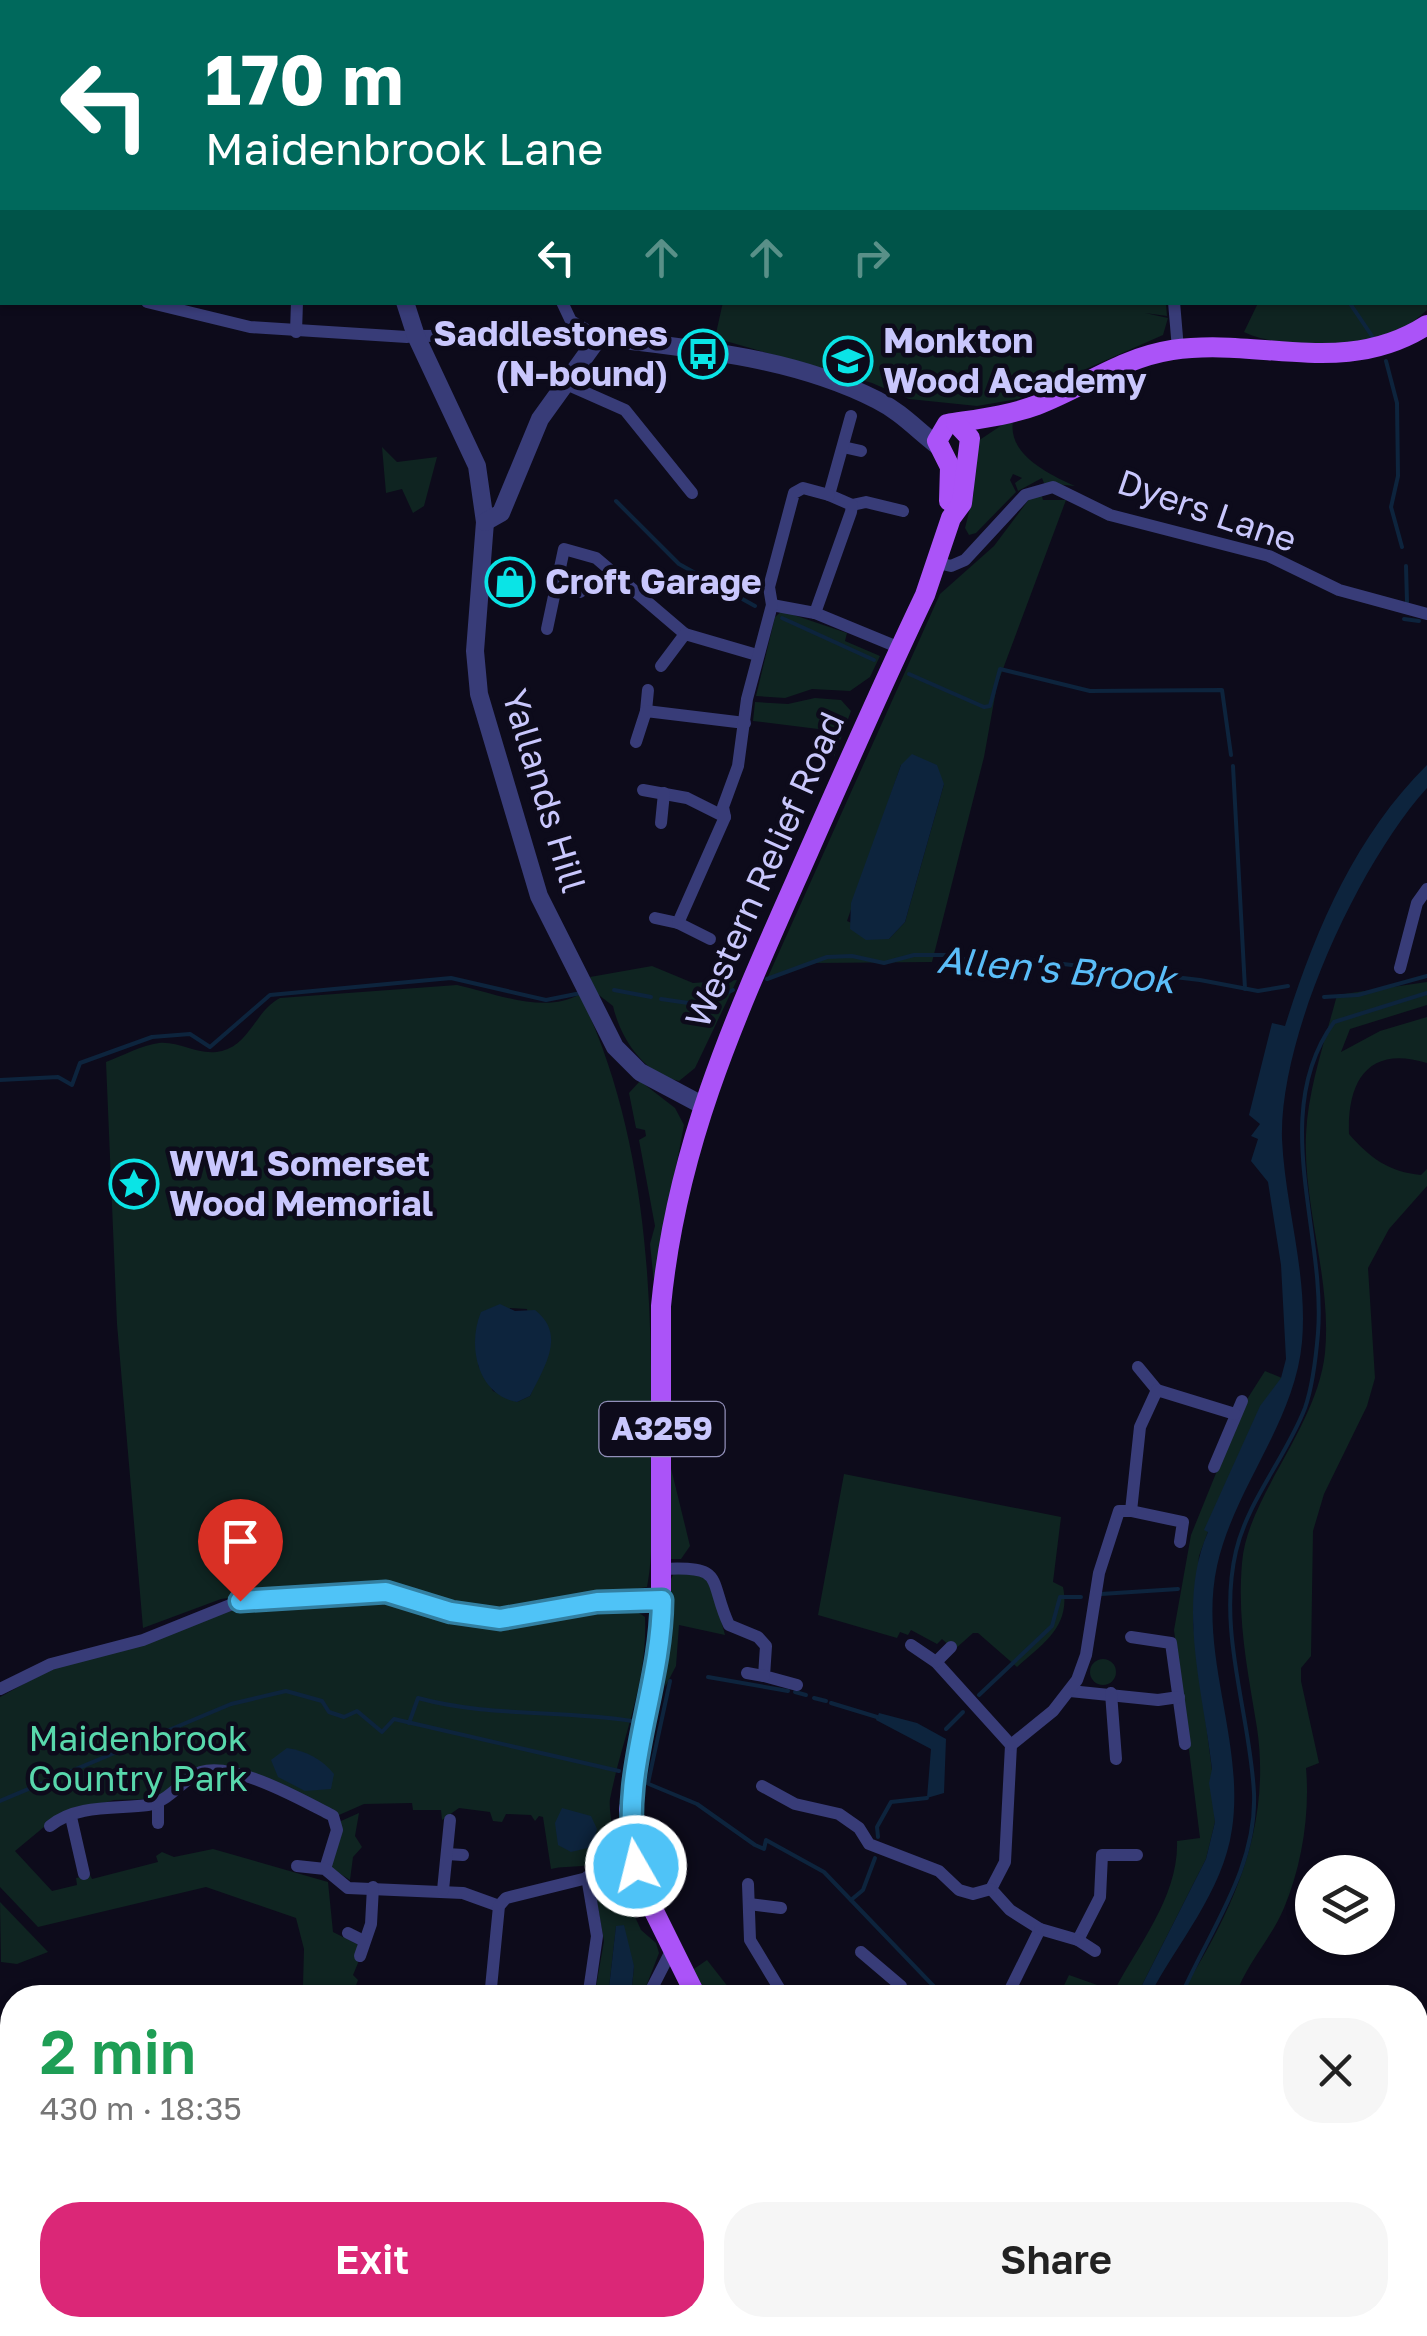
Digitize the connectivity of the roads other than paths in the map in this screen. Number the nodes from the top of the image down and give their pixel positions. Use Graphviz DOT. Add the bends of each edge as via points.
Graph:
graph roads {
  1 [pos="159,305"];
  2 [pos="297,305"];
  3 [pos="406,305"];
  4 [pos="564,305"];
  5 [pos="1174,305"];
  6 [pos="1427,325"];
  7 [pos="580,328"];
  8 [pos="296,332"];
  9 [pos="416,336"];
  10 [pos="599,337"];
  11 [pos="1178,349"];
  12 [pos="564,384"];
  13 [pos="851,416"];
  14 [pos="994,419"];
  15 [pos="910,420"];
  16 [pos="952,423"];
  17 [pos="969,444"];
  18 [pos="843,447"];
  19 [pos="941,449"];
  20 [pos="861,452"];
  21 [pos="692,493"];
  22 [pos="830,495"];
  23 [pos="852,505"];
  24 [pos="903,511"];
  25 [pos="952,518"];
  26 [pos="484,522"];
  27 [pos="938,564"];
  28 [pos="554,586"];
  29 [pos="580,592"];
  30 [pos="772,605"];
  31 [pos="814,613"];
  32 [pos="1427,614"];
  33 [pos="547,629"];
  34 [pos="685,634"];
  35 [pos="900,648"];
  36 [pos="758,655"];
  37 [pos="661,666"];
  38 [pos="648,690"];
  39 [pos="646,711"];
  40 [pos="745,723"];
  41 [pos="636,742"];
  42 [pos="643,790"];
  43 [pos="664,793"];
  44 [pos="724,817"];
  45 [pos="661,823"];
  46 [pos="1427,889"];
  47 [pos="655,918"];
  48 [pos="678,923"];
  49 [pos="710,939"];
  50 [pos="1400,968"];
  51 [pos="702,1105"];
  52 [pos="1138,1367"];
  53 [pos="1157,1390"];
  54 [pos="1214,1467"];
  55 [pos="1131,1512"];
  56 [pos="1180,1542"];
  57 [pos="662,1569"];
  58 [pos="662,1600"];
  59 [pos="1131,1636"];
  60 [pos="911,1645"];
  61 [pos="951,1647"];
  62 [pos="936,1662"];
  63 [pos="747,1673"];
  64 [pos="764,1676"];
  65 [pos="797,1685"];
  66 [pos="0,1690"];
  67 [pos="1070,1691"];
  68 [pos="1111,1693"];
  69 [pos="1179,1697"];
  70 [pos="1011,1744"];
  71 [pos="1185,1744"];
  72 [pos="1116,1759"];
  73 [pos="762,1786"];
  74 [pos="158,1802"];
  75 [pos="71,1816"];
  76 [pos="450,1820"];
  77 [pos="158,1823"];
  78 [pos="50,1826"];
  79 [pos="447,1854"];
  80 [pos="463,1855"];
  81 [pos="1136,1855"];
  82 [pos="298,1866"];
  83 [pos="636,1866"];
  84 [pos="325,1868"];
  85 [pos="84,1874"];
  86 [pos="587,1877"];
  87 [pos="748,1884"];
  88 [pos="373,1887"];
  89 [pos="992,1889"];
  90 [pos="443,1890"];
  91 [pos="749,1904"];
  92 [pos="499,1906"];
  93 [pos="781,1908"];
  94 [pos="1040,1929"];
  95 [pos="348,1933"];
  96 [pos="362,1940"];
  97 [pos="1078,1940"];
  98 [pos="671,1950"];
  99 [pos="861,1952"];
  100 [pos="1095,1952"];
  101 [pos="360,1956"];
  102 [pos="491,1985"];
  103 [pos="590,1985"];
  104 [pos="654,1985"];
  105 [pos="690,1985"];
  106 [pos="777,1985"];
  107 [pos="899,1985"];
  108 [pos="1012,1985"];
  1 -- 8 [label="street"];
  2 -- 8 [label="street"];
  3 -- 9 [label="street, Yallands Hill"];
  4 -- 7 [label="street"];
  5 -- 11 [label="street"];
  6 -- 11 [label="main road" via="1386,346 1335,356"];
  7 -- 9 [label="street" via="561,335"];
  7 -- 10 [label="street"];
  8 -- 9 [label="street"];
  9 -- 26 [label="street, Yallands Hill" via="465,434"];
  10 -- 12 [label="street"];
  10 -- 15 [label="street" via="705,348 876,399"];
  11 -- 14 [label="main road" via="1124,362"];
  12 -- 21 [label="street" via="625,410 682,472"];
  12 -- 26 [label="street" via="540,419 501,512"];
  13 -- 18 [label="street"];
  14 -- 16 [label="main road"];
  14 -- 17 [label="main road"];
  15 -- 16 [label="street"];
  15 -- 19 [label="street"];
  16 -- 17 [label="main road" via="968,431"];
  16 -- 19 [label="main road" via="938,435"];
  17 -- 19 [label="main road" via="958,455"];
  17 -- 25 [label="main road, Western Relief Road / A3259" via="962,503"];
  18 -- 20 [label="street"];
  18 -- 22 [label="street"];
  19 -- 25 [label="main road, Western Relief Road / A3259" via="950,467"];
  22 -- 23 [label="street"];
  22 -- 30 [label="street" via="794,492 769,587"];
  23 -- 24 [label="street"];
  23 -- 31 [label="street"];
  25 -- 27 [label="main road, Western Relief Road / A3259"];
  26 -- 51 [label="street, Yallands Hill" via="474,651 478,694 540,896 615,1047 640,1072"];
  27 -- 32 [label="street, Dyers Lane" via="964,560 1025,495 1053,487 1110,515 1270,556 1339,590"];
  27 -- 35 [label="main road, Western Relief Road / A3259"];
  28 -- 29 [label="street"];
  28 -- 33 [label="street"];
  28 -- 34 [label="street" via="564,549 596,558"];
  30 -- 31 [label="street"];
  30 -- 36 [label="street"];
  31 -- 35 [label="street"];
  34 -- 36 [label="street"];
  34 -- 37 [label="street"];
  35 -- 51 [label="main road, Western Relief Road / A3259"];
  36 -- 40 [label="street"];
  38 -- 39 [label="street"];
  39 -- 40 [label="street"];
  39 -- 41 [label="street"];
  40 -- 44 [label="street"];
  42 -- 43 [label="street"];
  43 -- 44 [label="street"];
  43 -- 45 [label="street"];
  44 -- 48 [label="street"];
  46 -- 50 [label="street" via="1397,951"];
  47 -- 48 [label="street"];
  48 -- 49 [label="street"];
  51 -- 57 [label="main road, Western Relief Road / A3259" via="685,1160 661,1306"];
  52 -- 53 [label="street"];
  53 -- 54 [label="street" via="1239,1408"];
  53 -- 55 [label="street" via="1140,1428"];
  55 -- 56 [label="street" via="1188,1518"];
  55 -- 67 [label="street" via="1120,1511 1107,1545 1086,1655"];
  57 -- 58 [label="main road, A3259"];
  57 -- 64 [label="street" via="701,1570 717,1582 728,1625 766,1646"];
  58 -- 66 [label="street" via="597,1602 500,1619 386,1592 240,1601 143,1640 51,1664"];
  58 -- 83 [label="main road, A3259" via="656,1672 629,1792"];
  59 -- 69 [label="street" via="1171,1643"];
  60 -- 62 [label="street"];
  61 -- 62 [label="street"];
  62 -- 70 [label="street"];
  63 -- 64 [label="street"];
  64 -- 65 [label="street"];
  67 -- 68 [label="street"];
  67 -- 70 [label="street"];
  68 -- 69 [label="street"];
  68 -- 72 [label="street"];
  69 -- 71 [label="street"];
  70 -- 89 [label="street" via="1005,1862"];
  73 -- 89 [label="street" via="795,1804 839,1814 870,1844 938,1871 959,1890"];
  74 -- 75 [label="street"];
  74 -- 77 [label="street"];
  74 -- 84 [label="street" via="212,1770 266,1783 334,1816 337,1830"];
  75 -- 78 [label="street"];
  75 -- 85 [label="street"];
  76 -- 79 [label="street"];
  79 -- 80 [label="street"];
  79 -- 90 [label="street"];
  81 -- 97 [label="street" via="1102,1855 1100,1897"];
  82 -- 84 [label="street"];
  83 -- 86 [label="street"];
  83 -- 98 [label="main road, A3259"];
  84 -- 88 [label="street" via="348,1888"];
  86 -- 92 [label="street" via="506,1898"];
  86 -- 103 [label="street" via="597,1931"];
  87 -- 91 [label="street"];
  88 -- 90 [label="street"];
  88 -- 96 [label="street" via="371,1924"];
  89 -- 94 [label="street"];
  90 -- 92 [label="street"];
  91 -- 93 [label="street"];
  91 -- 106 [label="street" via="750,1940"];
  92 -- 102 [label="street"];
  94 -- 97 [label="street"];
  94 -- 108 [label="street"];
  95 -- 96 [label="street"];
  96 -- 101 [label="street"];
  97 -- 100 [label="street"];
  98 -- 104 [label="street"];
  98 -- 105 [label="main road, A3259"];
  99 -- 107 [label="street"];
}
